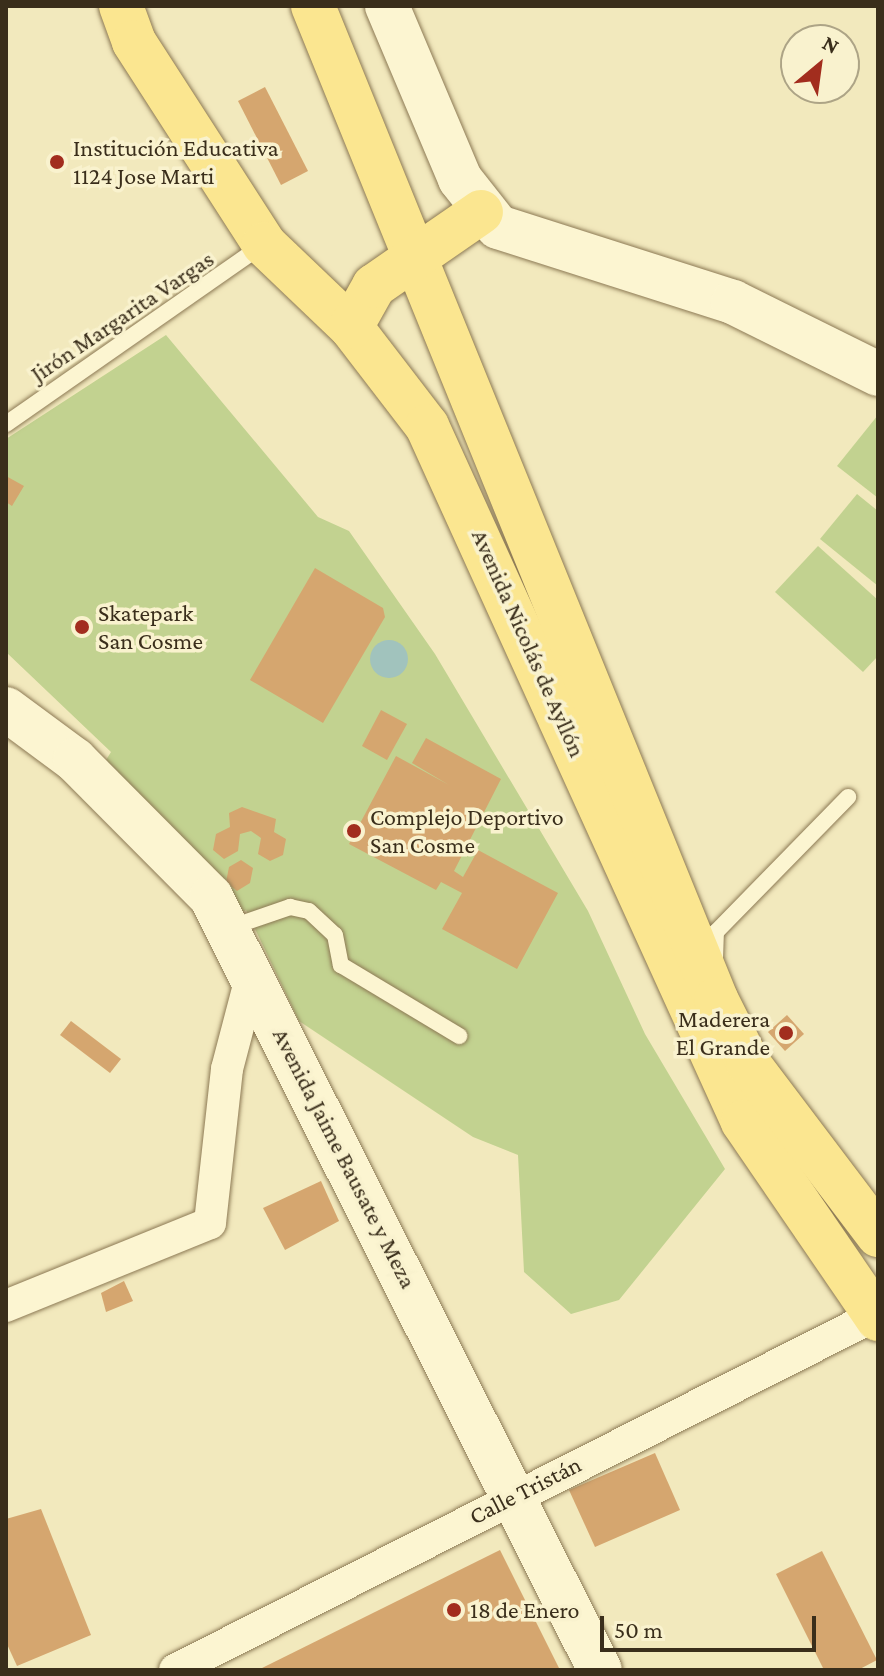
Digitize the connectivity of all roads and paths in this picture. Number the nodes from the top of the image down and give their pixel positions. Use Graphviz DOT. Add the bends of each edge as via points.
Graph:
graph roads {
  1 [pos="121,6"];
  2 [pos="313,6"];
  3 [pos="387,6"];
  4 [pos="481,212"];
  5 [pos="264,244"];
  6 [pos="413,260"];
  7 [pos="351,327"];
  8 [pos="878,374"];
  9 [pos="6,424"];
  10 [pos="6,709"];
  11 [pos="848,797"];
  12 [pos="227,928"];
  13 [pos="252,974"];
  14 [pos="459,1036"];
  15 [pos="878,1215"];
  16 [pos="878,1235"];
  17 [pos="6,1306"];
  18 [pos="877,1316"];
  19 [pos="514,1495"];
  20 [pos="175,1670"];
  21 [pos="600,1670"];
  1 -- 5 [label="main road, Avenida Nicolás de Ayllón" via="134,42"];
  2 -- 6 [label="main road, Avenida Nicolás de Ayllón"];
  3 -- 4 [label="street"];
  4 -- 6 [label="main road"];
  4 -- 8 [label="street" via="522,239 733,302"];
  5 -- 7 [label="main road, Avenida Nicolás de Ayllón"];
  5 -- 9 [label="lane, Jirón Margarita Vargas"];
  6 -- 7 [label="main road" via="374,286"];
  6 -- 16 [label="main road, Avenida Nicolás de Ayllón" via="716,999 748,1063"];
  7 -- 18 [label="main road, Avenida Nicolás de Ayllón" via="427,426 453,476 743,1122"];
  10 -- 12 [label="street, Avenida Jaime Bausate y Meza" via="75,760 142,825 211,897"];
  11 -- 15 [label="lane" via="716,932 713,947 748,1039"];
  12 -- 13 [label="street, Avenida Jaime Bausate y Meza"];
  12 -- 14 [label="lane" via="278,910 309,911 331,928 341,965"];
  13 -- 17 [label="street" via="227,1069 210,1223"];
  13 -- 19 [label="street, Avenida Jaime Bausate y Meza"];
  18 -- 19 [label="street, Calle Tristán"];
  19 -- 20 [label="street, Calle Tristán"];
  19 -- 21 [label="street, Avenida Jaime Bausate y Meza"];
}
